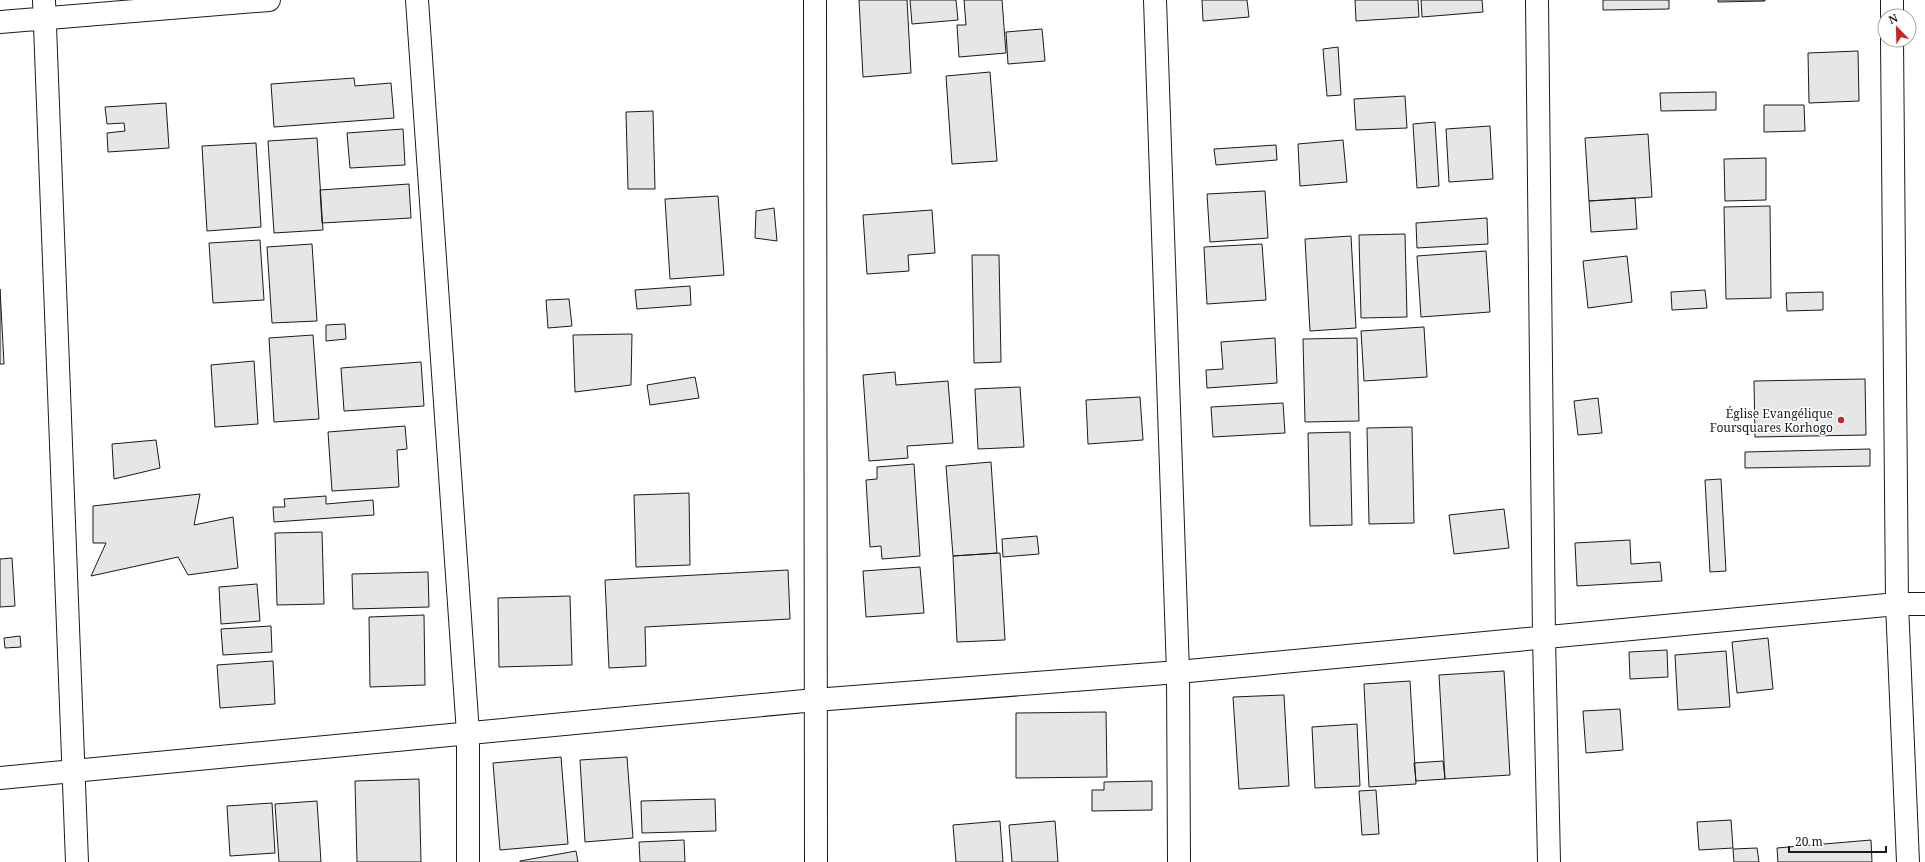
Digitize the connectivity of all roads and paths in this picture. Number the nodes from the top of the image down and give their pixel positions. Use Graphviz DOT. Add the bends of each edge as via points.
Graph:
graph roads {
  1 [pos="269,0"];
  2 [pos="417,0"];
  3 [pos="815,0"];
  4 [pos="1155,0"];
  5 [pos="1537,0"];
  6 [pos="44,9"];
  7 [pos="0,22"];
  8 [pos="1892,48"];
  9 [pos="1897,604"];
  10 [pos="1925,604"];
  11 [pos="1544,637"];
  12 [pos="1178,672"];
  13 [pos="815,700"];
  14 [pos="468,733"];
  15 [pos="74,771"];
  16 [pos="0,778"];
  17 [pos="77,862"];
  18 [pos="468,862"];
  19 [pos="816,862"];
  20 [pos="1179,862"];
  21 [pos="1549,862"];
  22 [pos="1908,862"];
  1 -- 6 [label="street"];
  2 -- 14 [label="street"];
  3 -- 13 [label="street"];
  4 -- 12 [label="street"];
  5 -- 11 [label="street"];
  6 -- 7 [label="street"];
  6 -- 15 [label="street"];
  8 -- 9 [label="street"];
  9 -- 10 [label="street"];
  9 -- 11 [label="street"];
  9 -- 22 [label="street"];
  11 -- 12 [label="street"];
  11 -- 21 [label="street"];
  12 -- 13 [label="street"];
  12 -- 20 [label="street"];
  13 -- 14 [label="street"];
  13 -- 19 [label="street"];
  14 -- 15 [label="street"];
  14 -- 18 [label="street"];
  15 -- 16 [label="street"];
  15 -- 17 [label="street"];
}
